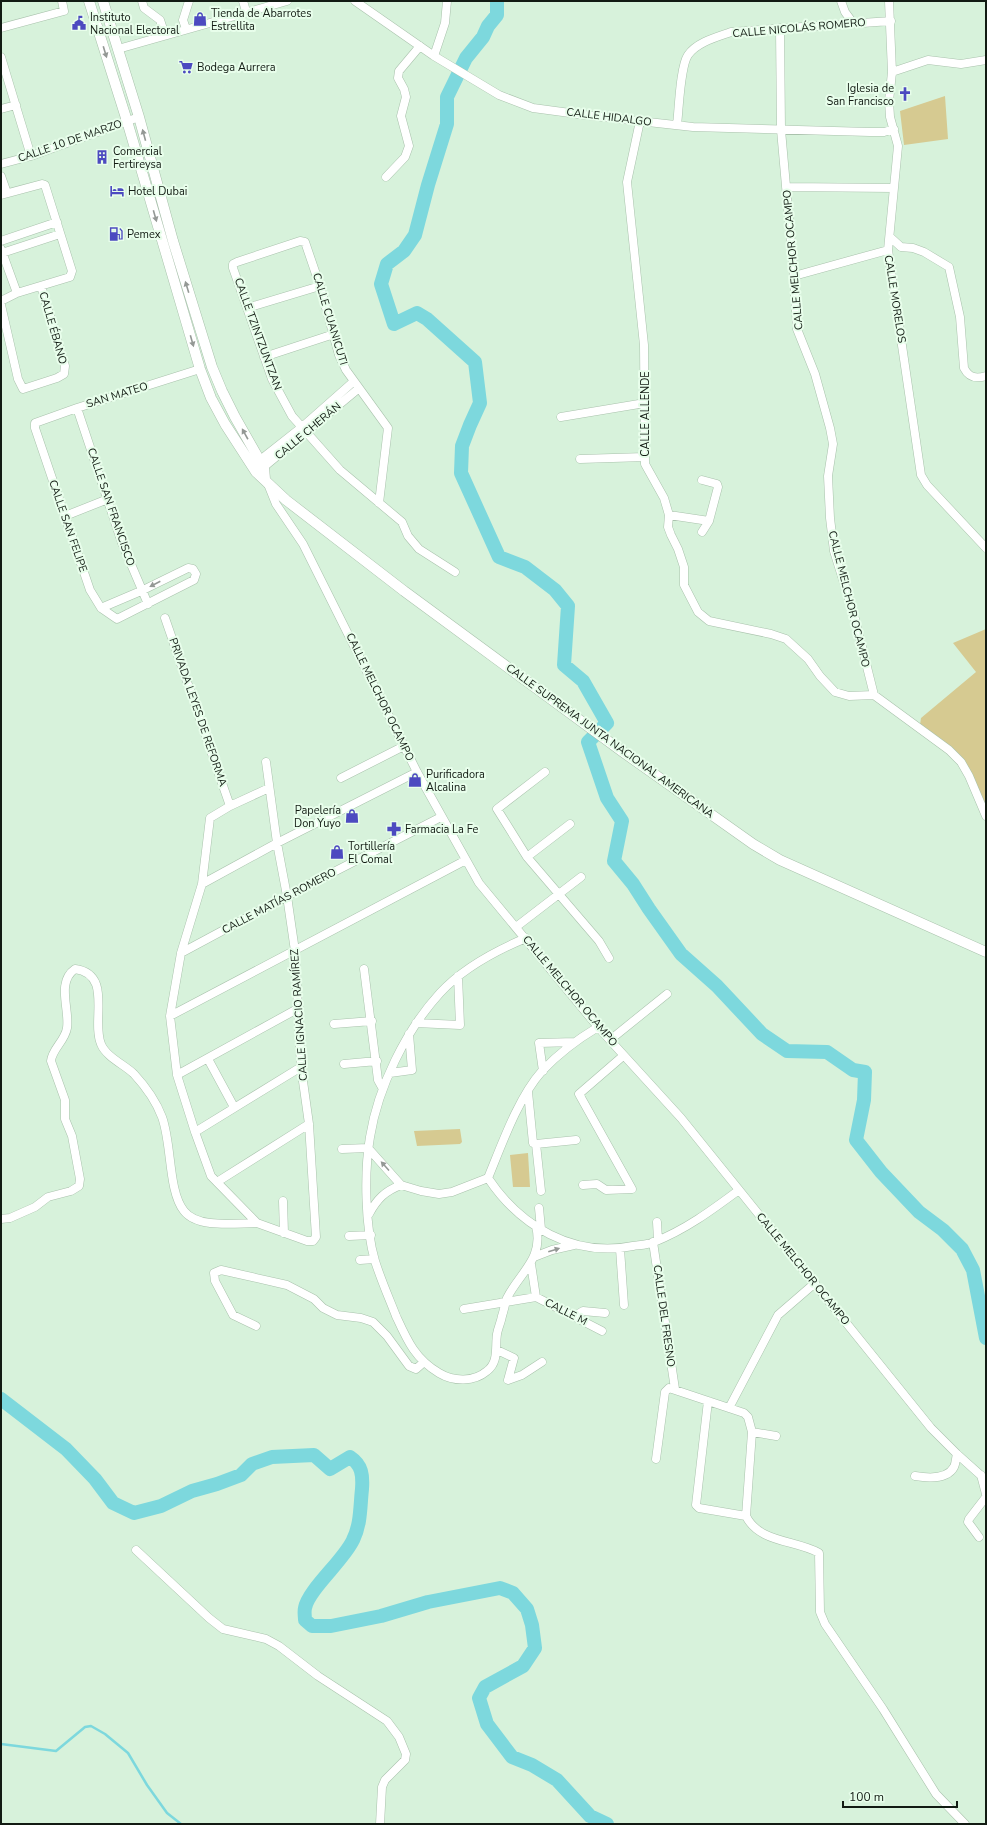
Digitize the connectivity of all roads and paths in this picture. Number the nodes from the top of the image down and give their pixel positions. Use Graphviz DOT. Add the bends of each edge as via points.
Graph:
graph roads {
  1 [pos="62,1"];
  2 [pos="90,1"];
  3 [pos="103,1"];
  4 [pos="142,1"];
  5 [pos="189,1"];
  6 [pos="243,1"];
  7 [pos="286,1"];
  8 [pos="355,1"];
  9 [pos="447,1"];
  10 [pos="842,1"];
  11 [pos="889,1"];
  12 [pos="246,11"];
  13 [pos="891,21"];
  14 [pos="853,23"];
  15 [pos="1,28"];
  16 [pos="780,28"];
  17 [pos="186,29"];
  18 [pos="165,35"];
  19 [pos="420,46"];
  20 [pos="118,49"];
  21 [pos="1,57"];
  22 [pos="435,57"];
  23 [pos="986,60"];
  24 [pos="892,72"];
  25 [pos="16,105"];
  26 [pos="1,109"];
  27 [pos="139,117"];
  28 [pos="127,121"];
  29 [pos="640,121"];
  30 [pos="677,125"];
  31 [pos="894,129"];
  32 [pos="781,130"];
  33 [pos="31,156"];
  34 [pos="1,164"];
  35 [pos="1,176"];
  36 [pos="386,177"];
  37 [pos="786,187"];
  38 [pos="894,188"];
  39 [pos="4,194"];
  40 [pos="57,222"];
  41 [pos="60,234"];
  42 [pos="890,237"];
  43 [pos="1,241"];
  44 [pos="305,242"];
  45 [pos="888,250"];
  46 [pos="2,251"];
  47 [pos="794,276"];
  48 [pos="41,286"];
  49 [pos="320,286"];
  50 [pos="17,293"];
  51 [pos="1,301"];
  52 [pos="1,306"];
  53 [pos="247,308"];
  54 [pos="334,334"];
  55 [pos="264,357"];
  56 [pos="200,369"];
  57 [pos="986,376"];
  58 [pos="353,382"];
  59 [pos="358,389"];
  60 [pos="645,403"];
  61 [pos="77,408"];
  62 [pos="561,417"];
  63 [pos="35,423"];
  64 [pos="304,430"];
  65 [pos="645,457"];
  66 [pos="580,459"];
  67 [pos="258,466"];
  68 [pos="266,480"];
  69 [pos="702,480"];
  70 [pos="108,499"];
  71 [pos="379,503"];
  72 [pos="669,515"];
  73 [pos="65,516"];
  74 [pos="709,521"];
  75 [pos="702,532"];
  76 [pos="986,548"];
  77 [pos="455,572"];
  78 [pos="141,591"];
  79 [pos="148,604"];
  80 [pos="101,608"];
  81 [pos="165,618"];
  82 [pos="874,695"];
  83 [pos="404,746"];
  84 [pos="266,762"];
  85 [pos="417,772"];
  86 [pos="545,772"];
  87 [pos="341,778"];
  88 [pos="269,788"];
  89 [pos="230,806"];
  90 [pos="441,816"];
  91 [pos="986,816"];
  92 [pos="570,824"];
  93 [pos="276,842"];
  94 [pos="527,857"];
  95 [pos="466,860"];
  96 [pos="581,877"];
  97 [pos="202,884"];
  98 [pos="559,894"];
  99 [pos="287,896"];
  100 [pos="516,927"];
  101 [pos="526,938"];
  102 [pos="295,951"];
  103 [pos="986,952"];
  104 [pos="181,953"];
  105 [pos="608,958"];
  106 [pos="364,970"];
  107 [pos="458,976"];
  108 [pos="667,994"];
  109 [pos="299,1008"];
  110 [pos="170,1016"];
  111 [pos="372,1021"];
  112 [pos="416,1023"];
  113 [pos="334,1024"];
  114 [pos="598,1027"];
  115 [pos="409,1034"];
  116 [pos="610,1040"];
  117 [pos="575,1042"];
  118 [pos="623,1056"];
  119 [pos="208,1059"];
  120 [pos="377,1061"];
  121 [pos="344,1064"];
  122 [pos="302,1067"];
  123 [pos="542,1071"];
  124 [pos="390,1073"];
  125 [pos="177,1075"];
  126 [pos="384,1088"];
  127 [pos="528,1091"];
  128 [pos="234,1108"];
  129 [pos="309,1124"];
  130 [pos="195,1132"];
  131 [pos="576,1140"];
  132 [pos="536,1144"];
  133 [pos="342,1148"];
  134 [pos="368,1148"];
  135 [pos="488,1178"];
  136 [pos="217,1182"];
  137 [pos="401,1185"];
  138 [pos="587,1185"];
  139 [pos="739,1190"];
  140 [pos="541,1191"];
  141 [pos="283,1201"];
  142 [pos="539,1208"];
  143 [pos="368,1214"];
  144 [pos="1,1219"];
  145 [pos="257,1222"];
  146 [pos="657,1222"];
  147 [pos="539,1228"];
  148 [pos="284,1233"];
  149 [pos="371,1235"];
  150 [pos="349,1236"];
  151 [pos="656,1241"];
  152 [pos="574,1245"];
  153 [pos="620,1249"];
  154 [pos="374,1259"];
  155 [pos="360,1260"];
  156 [pos="532,1261"];
  157 [pos="815,1283"];
  158 [pos="536,1297"];
  159 [pos="506,1302"];
  160 [pos="624,1305"];
  161 [pos="464,1309"];
  162 [pos="605,1313"];
  163 [pos="575,1316"];
  164 [pos="256,1326"];
  165 [pos="602,1331"];
  166 [pos="497,1350"];
  167 [pos="424,1362"];
  168 [pos="542,1362"];
  169 [pos="675,1389"];
  170 [pos="708,1401"];
  171 [pos="729,1408"];
  172 [pos="752,1432"];
  173 [pos="776,1436"];
  174 [pos="957,1454"];
  175 [pos="656,1459"];
  176 [pos="915,1476"];
  177 [pos="984,1477"];
  178 [pos="986,1496"];
  179 [pos="746,1516"];
  180 [pos="979,1537"];
  181 [pos="136,1550"];
  182 [pos="380,1824"];
  183 [pos="965,1824"];
  1 -- 15 [label="street" via="64,11"];
  2 -- 28 [label="main road, one-way"];
  3 -- 20 [label="main road"];
  4 -- 18 [label="street" via="144,8 160,20"];
  5 -- 17 [label="street" via="183,20"];
  6 -- 12 [label="street"];
  7 -- 12 [label="street"];
  8 -- 19 [label="street, CALLE HIDALGO"];
  9 -- 22 [label="street" via="445,23"];
  10 -- 14 [label="street" via="845,12"];
  11 -- 13 [label="street, CALLE MORELOS"];
  12 -- 17 [label="street"];
  13 -- 14 [label="street, CALLE NICOLÁS ROMERO"];
  13 -- 24 [label="street, CALLE MORELOS"];
  14 -- 16 [label="street, CALLE NICOLÁS ROMERO"];
  16 -- 30 [label="street, CALLE NICOLÁS ROMERO" via="731,32 696,47 684,64"];
  16 -- 32 [label="street, CALLE MELCHOR OCAMPO"];
  17 -- 18 [label="street"];
  18 -- 20 [label="street"];
  19 -- 22 [label="street, CALLE HIDALGO"];
  19 -- 36 [label="street" via="399,71 398,78 406,97 401,116 409,146 405,157"];
  20 -- 27 [label="main road"];
  21 -- 25 [label="street"];
  22 -- 29 [label="street, CALLE HIDALGO" via="499,95 533,108"];
  23 -- 24 [label="street" via="961,64 928,60"];
  24 -- 31 [label="street, CALLE MORELOS" via="890,117"];
  25 -- 26 [label="street"];
  25 -- 33 [label="street"];
  27 -- 28 [label="street, CALLE 10 DE MARZO"];
  67 -- 27 [label="main road, one-way" via="212,366 173,241"];
  28 -- 33 [label="street, CALLE 10 DE MARZO"];
  28 -- 56 [label="main road, one-way"];
  29 -- 30 [label="street, CALLE HIDALGO"];
  29 -- 60 [label="street, CALLE ALLENDE" via="627,182 644,345"];
  30 -- 32 [label="street, CALLE HIDALGO"];
  31 -- 32 [label="street, CALLE HIDALGO" via="884,132"];
  31 -- 38 [label="street, CALLE MORELOS" via="898,146"];
  32 -- 37 [label="street, CALLE MELCHOR OCAMPO"];
  33 -- 34 [label="street, CALLE 10 DE MARZO"];
  35 -- 39 [label="street"];
  37 -- 38 [label="street"];
  37 -- 47 [label="street, CALLE MELCHOR OCAMPO"];
  38 -- 42 [label="street, CALLE MORELOS"];
  39 -- 40 [label="street" via="42,184 45,186"];
  40 -- 41 [label="street"];
  40 -- 43 [label="street"];
  41 -- 46 [label="street"];
  41 -- 48 [label="street" via="72,271 70,277"];
  42 -- 45 [label="street, CALLE MORELOS"];
  42 -- 57 [label="street" via="901,247 924,252 949,267 960,318 964,368 973,378"];
  44 -- 49 [label="street, CALLE CUANICUTI"];
  44 -- 53 [label="street, CALLE TZINTZUNTZAN" via="233,264"];
  45 -- 47 [label="street"];
  45 -- 76 [label="street, CALLE MORELOS" via="921,476"];
  46 -- 50 [label="street"];
  47 -- 82 [label="street, CALLE MELCHOR OCAMPO" via="797,330 815,374 833,444 828,476 834,550"];
  48 -- 50 [label="street"];
  48 -- 52 [label="street, CALLE ÉBANO" via="65,369 64,374 57,378 23,389 18,379"];
  49 -- 53 [label="street"];
  49 -- 54 [label="street, CALLE CUANICUTI"];
  50 -- 51 [label="street"];
  53 -- 55 [label="street, CALLE TZINTZUNTZAN"];
  54 -- 55 [label="street"];
  54 -- 58 [label="street, CALLE CUANICUTI" via="339,355"];
  55 -- 64 [label="street, CALLE TZINTZUNTZAN" via="282,398"];
  56 -- 61 [label="street, SAN MATEO"];
  56 -- 67 [label="main road" via="225,424"];
  58 -- 59 [label="street, CALLE CUANICUTI"];
  58 -- 64 [label="street, CALLE CHERÁN"];
  59 -- 64 [label="street, CALLE CHERÁN"];
  59 -- 71 [label="street, CALLE CUANICUTI" via="388,428"];
  60 -- 62 [label="street"];
  60 -- 65 [label="street, CALLE ALLENDE"];
  61 -- 63 [label="street, SAN MATEO"];
  61 -- 70 [label="street, CALLE SAN FRANCISCO"];
  63 -- 73 [label="street, CALLE SAN FELIPE"];
  64 -- 67 [label="street, CALLE CHERÁN"];
  64 -- 71 [label="street, CALLE TZINTZUNTZAN" via="340,470"];
  65 -- 66 [label="street"];
  65 -- 72 [label="street, CALLE ALLENDE" via="648,472 664,498"];
  67 -- 68 [label="main road"];
  68 -- 83 [label="street, CALLE MELCHOR OCAMPO" via="276,504 303,544 326,588"];
  68 -- 103 [label="main road, CALLE SUPREMA JUNTA NACIONAL AMERICANA" via="314,522 404,591 753,844 780,860"];
  69 -- 74 [label="street" via="718,484"];
  70 -- 73 [label="street"];
  70 -- 78 [label="street, CALLE SAN FRANCISCO"];
  71 -- 77 [label="street, CALLE TZINTZUNTZAN" via="402,522 408,536 419,549"];
  72 -- 74 [label="street"];
  72 -- 82 [label="street, CALLE ALLENDE" via="668,527 684,567 684,585 698,612 709,622 771,634 786,640 808,659 834,692 849,696"];
  73 -- 80 [label="street, CALLE SAN FELIPE" via="90,590"];
  74 -- 75 [label="street"];
  78 -- 79 [label="street, CALLE SAN FRANCISCO"];
  79 -- 78 [label="street, one-way" via="194,580 196,574 190,567"];
  78 -- 80 [label="street"];
  79 -- 80 [label="street, CALLE SAN FELIPE" via="117,619"];
  81 -- 89 [label="street, PRIVADA LEYES DE REFORMA"];
  82 -- 91 [label="street" via="949,750 961,762"];
  83 -- 85 [label="street, CALLE MELCHOR OCAMPO"];
  83 -- 87 [label="street"];
  84 -- 88 [label="street, CALLE IGNACIO RAMÍREZ"];
  85 -- 90 [label="street, CALLE MELCHOR OCAMPO"];
  85 -- 93 [label="street"];
  86 -- 94 [label="street" via="497,809"];
  88 -- 89 [label="street"];
  88 -- 93 [label="street, CALLE IGNACIO RAMÍREZ"];
  89 -- 97 [label="street" via="210,818"];
  90 -- 95 [label="street, CALLE MELCHOR OCAMPO"];
  90 -- 99 [label="street, CALLE MATÍAS ROMERO"];
  92 -- 94 [label="street"];
  93 -- 97 [label="street"];
  93 -- 99 [label="street, CALLE IGNACIO RAMÍREZ"];
  94 -- 98 [label="street"];
  95 -- 100 [label="street, CALLE MELCHOR OCAMPO" via="479,883"];
  95 -- 102 [label="street"];
  96 -- 98 [label="street, CALLE MELCHOR OCAMPO"];
  97 -- 104 [label="street"];
  98 -- 100 [label="street, CALLE MELCHOR OCAMPO"];
  98 -- 105 [label="street" via="599,941"];
  99 -- 102 [label="street, CALLE IGNACIO RAMÍREZ"];
  99 -- 104 [label="street, CALLE MATÍAS ROMERO"];
  100 -- 101 [label="street, CALLE MELCHOR OCAMPO"];
  101 -- 107 [label="street" via="505,947"];
  101 -- 114 [label="street, CALLE MELCHOR OCAMPO"];
  102 -- 109 [label="street, CALLE IGNACIO RAMÍREZ"];
  102 -- 110 [label="street"];
  104 -- 110 [label="street"];
  106 -- 111 [label="street"];
  107 -- 112 [label="street" via="439,993"];
  107 -- 112 [label="street" via="460,1025"];
  108 -- 116 [label="street"];
  109 -- 119 [label="street"];
  109 -- 122 [label="street, CALLE IGNACIO RAMÍREZ"];
  110 -- 125 [label="street"];
  111 -- 113 [label="street"];
  111 -- 120 [label="street"];
  112 -- 115 [label="street"];
  114 -- 116 [label="street, CALLE MELCHOR OCAMPO"];
  114 -- 117 [label="street"];
  115 -- 124 [label="street"];
  115 -- 124 [label="street" via="412,1070"];
  116 -- 118 [label="street, CALLE MELCHOR OCAMPO"];
  117 -- 123 [label="street"];
  117 -- 123 [label="street" via="539,1043"];
  118 -- 138 [label="street, CALLE MELCHOR OCAMPO" via="579,1094 632,1189 606,1190 597,1184"];
  118 -- 139 [label="street, CALLE MELCHOR OCAMPO" via="681,1118"];
  119 -- 125 [label="street"];
  119 -- 128 [label="street"];
  120 -- 121 [label="street"];
  120 -- 126 [label="street" via="378,1080"];
  122 -- 128 [label="street"];
  122 -- 129 [label="street, CALLE IGNACIO RAMÍREZ"];
  123 -- 127 [label="street"];
  124 -- 126 [label="street"];
  125 -- 130 [label="street"];
  126 -- 134 [label="street"];
  127 -- 132 [label="street" via="531,1138"];
  127 -- 135 [label="street"];
  128 -- 130 [label="street"];
  129 -- 136 [label="street"];
  129 -- 148 [label="street, CALLE IGNACIO RAMÍREZ" via="316,1237 313,1241"];
  130 -- 136 [label="street" via="211,1176"];
  131 -- 132 [label="street"];
  132 -- 140 [label="street"];
  133 -- 134 [label="street"];
  137 -- 134 [label="street, one-way"];
  134 -- 143 [label="street"];
  135 -- 137 [label="street" via="452,1192 439,1194"];
  135 -- 147 [label="street" via="516,1212"];
  136 -- 145 [label="street"];
  137 -- 143 [label="street" via="390,1189 377,1200"];
  139 -- 151 [label="street" via="682,1229"];
  139 -- 157 [label="street, CALLE MELCHOR OCAMPO"];
  141 -- 148 [label="street"];
  142 -- 147 [label="street"];
  143 -- 149 [label="street"];
  144 -- 145 [label="street" via="10,1218 35,1207 48,1197 71,1191 79,1186 72,1136 65,1119 65,1100 51,1062 52,1055 63,1040 67,1029 64,993 75,969 88,972 95,980 99,997 98,1036 101,1046 134,1074 151,1095 162,1118 169,1143 176,1196 184,1211 193,1219 206,1223"];
  145 -- 148 [label="street"];
  146 -- 151 [label="street, CALLE DEL FRESNO"];
  147 -- 152 [label="street"];
  147 -- 156 [label="street" via="538,1244"];
  149 -- 150 [label="street"];
  149 -- 154 [label="street"];
  151 -- 153 [label="street"];
  151 -- 169 [label="street, CALLE DEL FRESNO"];
  152 -- 153 [label="street"];
  156 -- 152 [label="street, one-way" via="552,1250"];
  153 -- 160 [label="street"];
  154 -- 155 [label="street"];
  154 -- 167 [label="street" via="404,1335 414,1352"];
  156 -- 158 [label="street"];
  156 -- 159 [label="street"];
  157 -- 171 [label="street" via="778,1315"];
  157 -- 174 [label="street, CALLE MELCHOR OCAMPO" via="931,1428"];
  158 -- 159 [label="street, CALLE M"];
  158 -- 163 [label="street, CALLE M"];
  159 -- 161 [label="street, CALLE M"];
  159 -- 166 [label="street" via="497,1334"];
  162 -- 163 [label="street" via="583,1311"];
  163 -- 165 [label="street, CALLE M"];
  164 -- 167 [label="street" via="233,1315 215,1281 214,1273 221,1270 287,1285 314,1299 322,1308 336,1315 373,1322 409,1366 416,1369"];
  166 -- 167 [label="street" via="493,1365 487,1372 467,1380 445,1377"];
  166 -- 168 [label="street" via="514,1358 508,1380 522,1375"];
  169 -- 170 [label="street"];
  169 -- 175 [label="street" via="669,1388 665,1392"];
  170 -- 171 [label="street"];
  170 -- 179 [label="street" via="696,1505 699,1508"];
  171 -- 172 [label="street" via="748,1417"];
  172 -- 173 [label="street"];
  172 -- 179 [label="street"];
  174 -- 176 [label="street" via="954,1466 944,1475 935,1478"];
  174 -- 177 [label="street, CALLE MELCHOR OCAMPO"];
  177 -- 178 [label="street"];
  178 -- 180 [label="street" via="968,1522"];
  179 -- 183 [label="street" via="750,1523 767,1536 819,1553 820,1612 825,1624 883,1709 936,1794"];
  181 -- 182 [label="street" via="224,1629 266,1639 279,1646 318,1676 388,1721 406,1754 405,1760 382,1787"];
}
